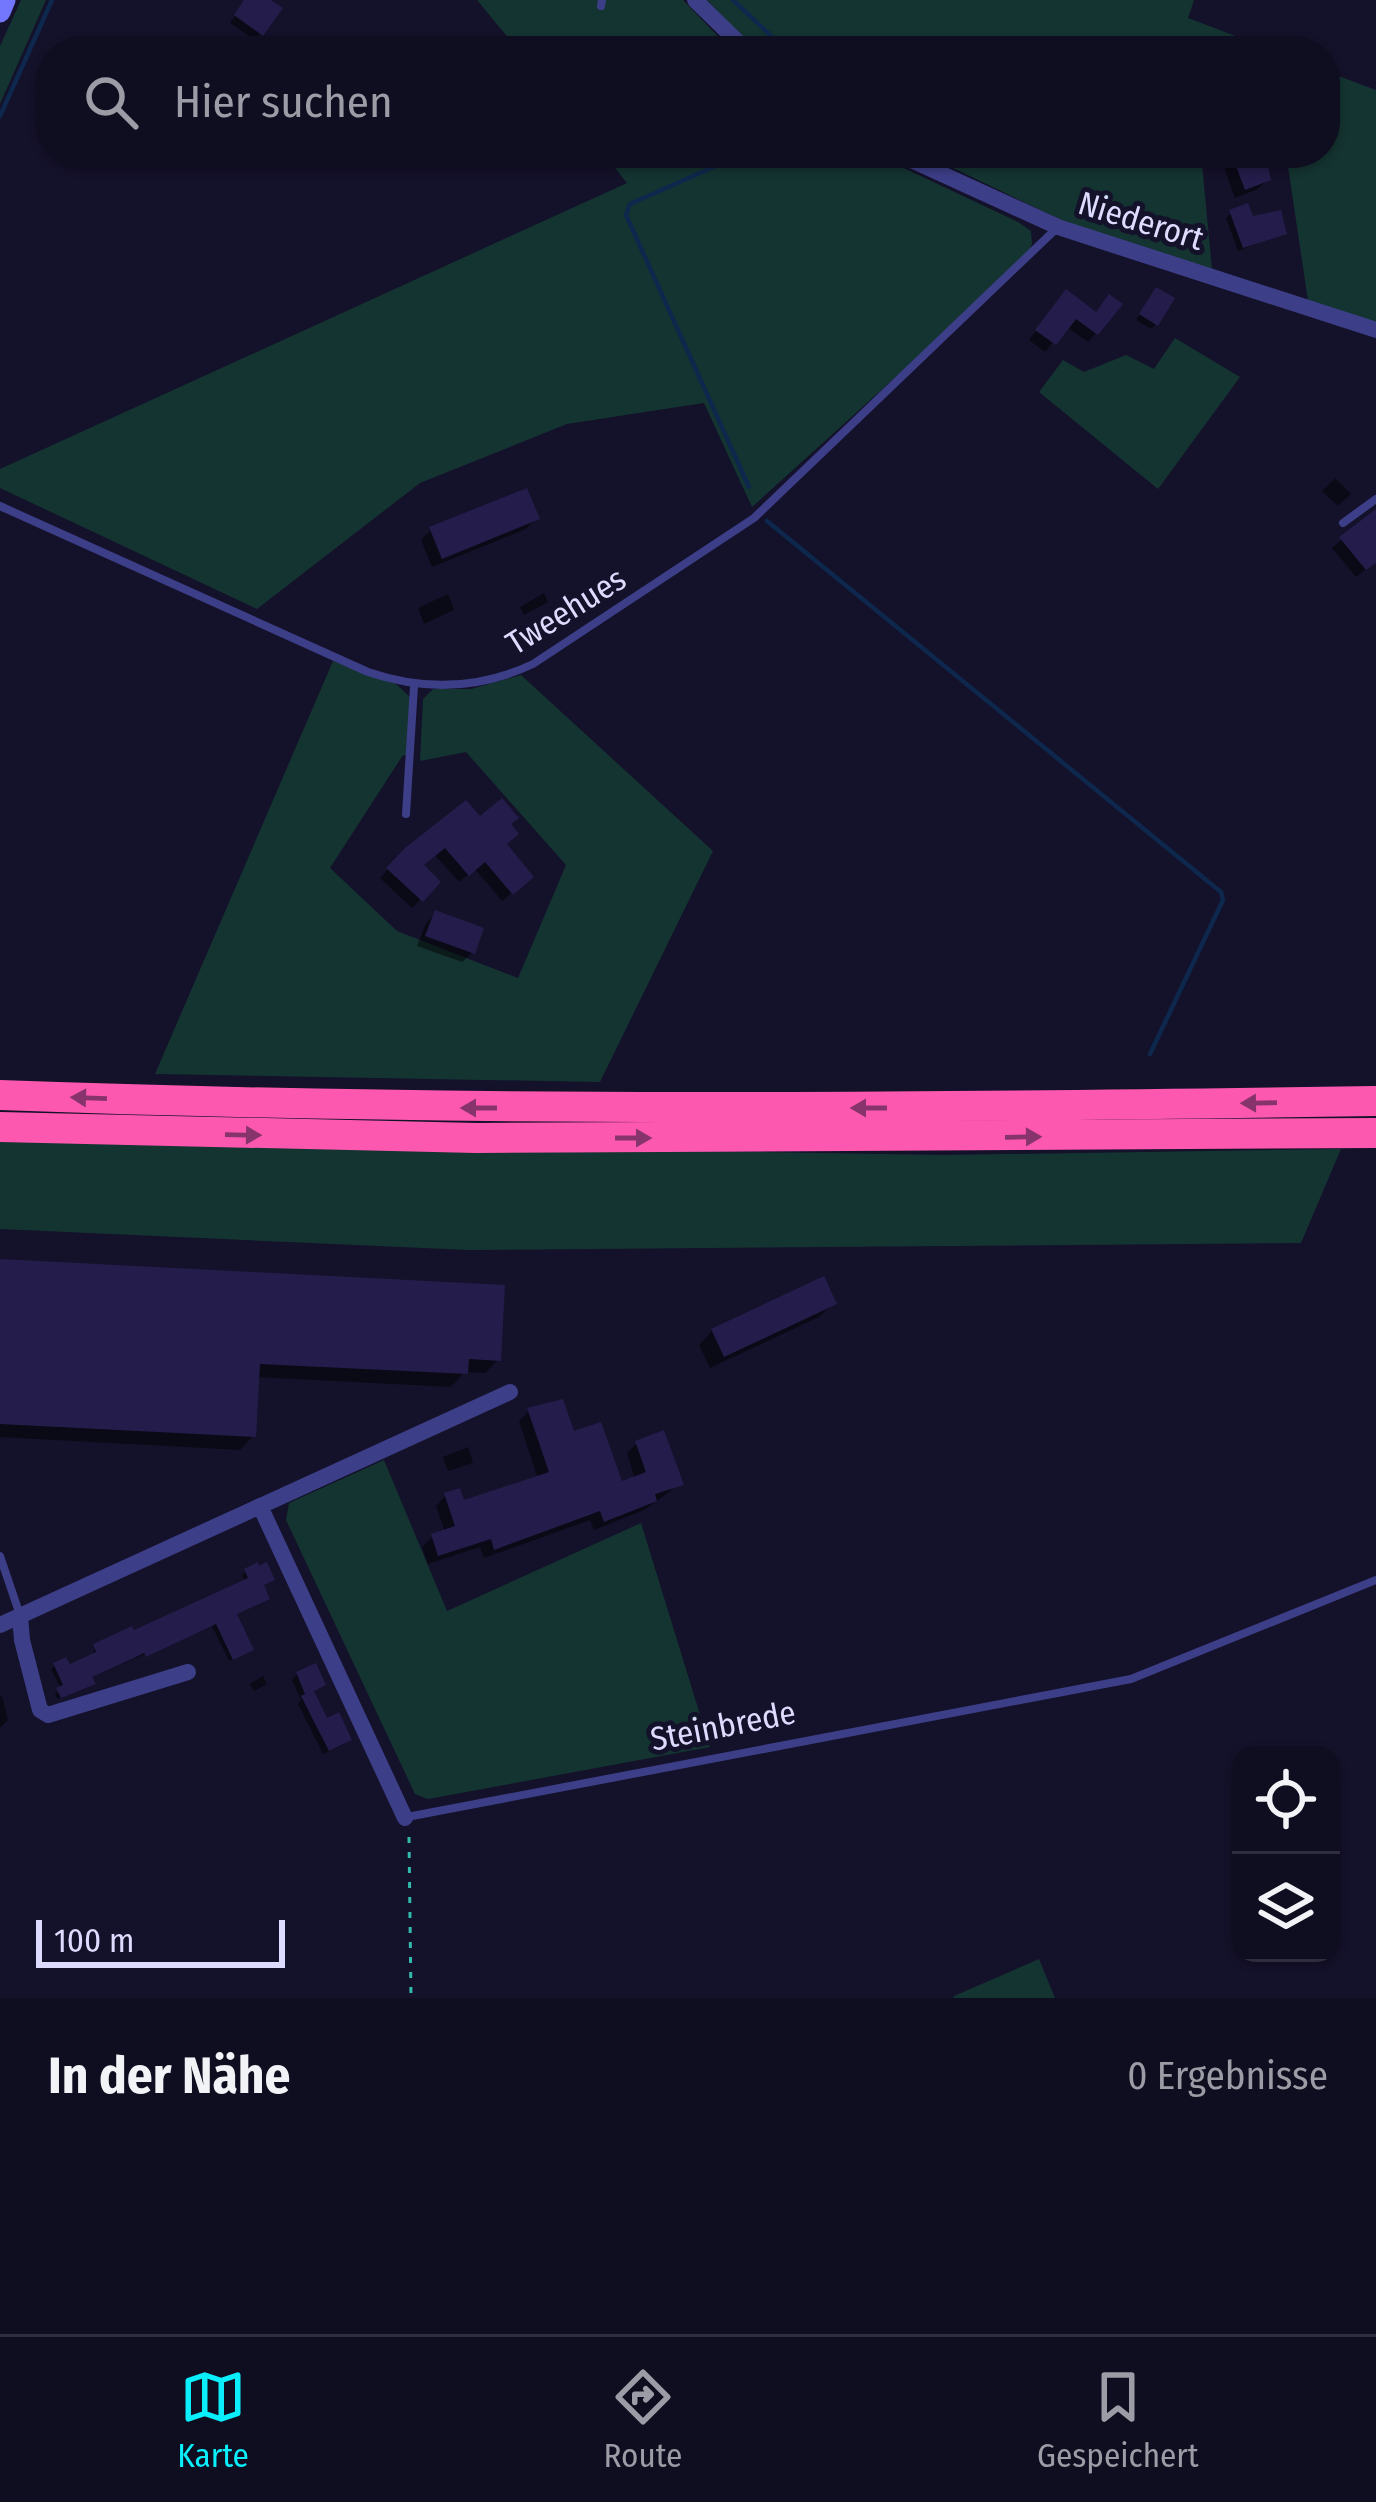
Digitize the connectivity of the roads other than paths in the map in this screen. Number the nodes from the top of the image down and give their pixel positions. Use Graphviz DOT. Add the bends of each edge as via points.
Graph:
graph roads {
  1 [pos="5,0"];
  2 [pos="695,0"];
  3 [pos="0,12"];
  4 [pos="732,36"];
  5 [pos="929,168"];
  6 [pos="1058,227"];
  7 [pos="1376,330"];
  8 [pos="1376,499"];
  9 [pos="0,506"];
  10 [pos="1343,523"];
  11 [pos="414,686"];
  12 [pos="406,814"];
  13 [pos="0,1095"];
  14 [pos="1376,1101"];
  15 [pos="0,1127"];
  16 [pos="1376,1133"];
  17 [pos="510,1392"];
  18 [pos="260,1506"];
  19 [pos="0,1556"];
  20 [pos="1376,1580"];
  21 [pos="20,1616"];
  22 [pos="0,1625"];
  23 [pos="188,1672"];
  24 [pos="405,1818"];
  1 -- 3 [label="street"];
  2 -- 4 [label="street"];
  5 -- 6 [label="street, Niederort"];
  6 -- 7 [label="street, Niederort"];
  6 -- 11 [label="lane, Tweehues" via="754,518 532,664 469,684"];
  8 -- 10 [label="lane"];
  9 -- 11 [label="lane, Tweehues"];
  11 -- 12 [label="lane"];
  14 -- 13 [label="highway, one-way" via="475,1108"];
  15 -- 16 [label="highway, one-way" via="476,1138"];
  17 -- 18 [label="street"];
  18 -- 21 [label="street"];
  18 -- 24 [label="street"];
  19 -- 21 [label="lane"];
  20 -- 24 [label="lane, Steinbrede" via="1131,1679"];
  21 -- 22 [label="street"];
  21 -- 23 [label="street" via="40,1711 48,1715"];
}
